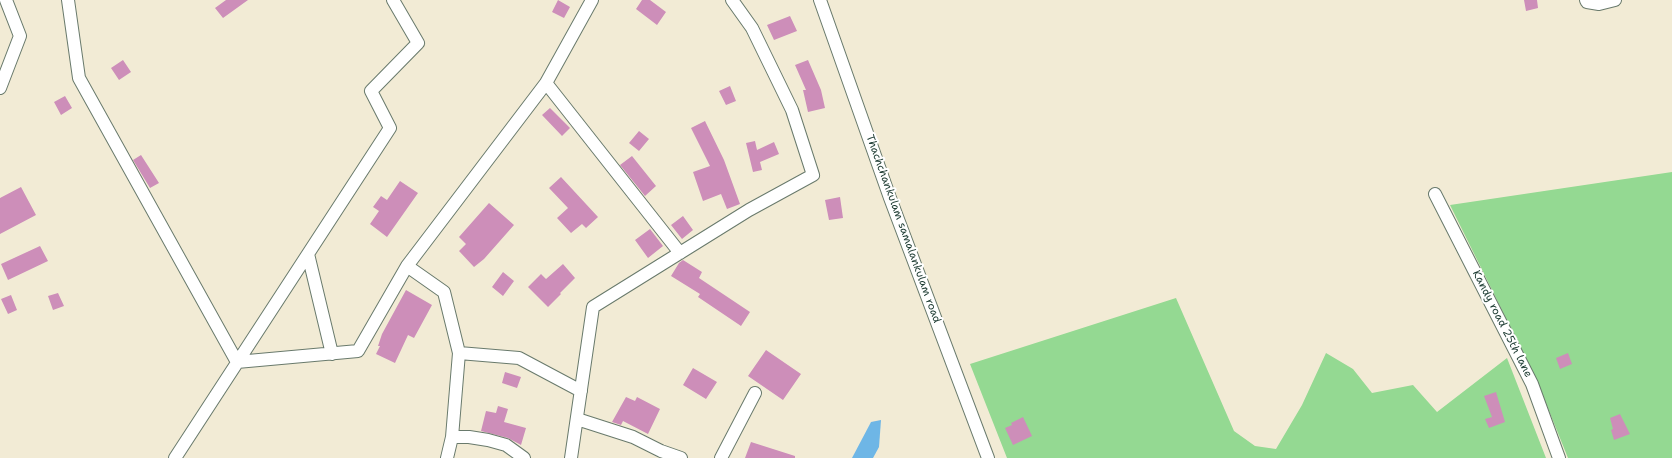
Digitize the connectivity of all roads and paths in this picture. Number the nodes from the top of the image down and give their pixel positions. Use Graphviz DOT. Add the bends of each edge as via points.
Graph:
graph roads {
  1 [pos="6,0"];
  2 [pos="68,0"];
  3 [pos="393,0"];
  4 [pos="592,0"];
  5 [pos="732,0"];
  6 [pos="820,0"];
  7 [pos="1586,0"];
  8 [pos="1615,0"];
  9 [pos="546,83"];
  10 [pos="0,88"];
  11 [pos="1435,194"];
  12 [pos="680,253"];
  13 [pos="308,254"];
  14 [pos="407,266"];
  15 [pos="459,353"];
  16 [pos="332,354"];
  17 [pos="237,362"];
  18 [pos="581,391"];
  19 [pos="755,393"];
  20 [pos="577,419"];
  21 [pos="452,437"];
  22 [pos="175,458"];
  23 [pos="447,458"];
  24 [pos="524,458"];
  25 [pos="571,458"];
  26 [pos="681,458"];
  27 [pos="721,458"];
  28 [pos="988,458"];
  29 [pos="1559,458"];
  1 -- 10 [label="street" via="20,36"];
  2 -- 17 [label="street" via="79,78"];
  3 -- 13 [label="street" via="418,43 371,91 390,128"];
  4 -- 9 [label="street"];
  5 -- 12 [label="street" via="752,28 792,110 813,175 749,210"];
  6 -- 28 [label="street, Thachchankulam samalankulam road" via="890,198"];
  7 -- 8 [label="street" via="1599,4"];
  9 -- 12 [label="street"];
  9 -- 14 [label="street"];
  11 -- 29 [label="street, Kandy road 25th lane" via="1532,384"];
  12 -- 18 [label="street" via="594,307"];
  13 -- 16 [label="street"];
  13 -- 17 [label="street"];
  14 -- 15 [label="street" via="444,292"];
  14 -- 16 [label="street" via="358,351"];
  15 -- 18 [label="street" via="520,358"];
  15 -- 21 [label="street"];
  16 -- 17 [label="street"];
  17 -- 22 [label="street"];
  18 -- 20 [label="street"];
  19 -- 27 [label="street"];
  20 -- 25 [label="street"];
  20 -- 26 [label="street" via="633,437"];
  21 -- 23 [label="street"];
  21 -- 24 [label="street" via="469,437 506,445"];
}
